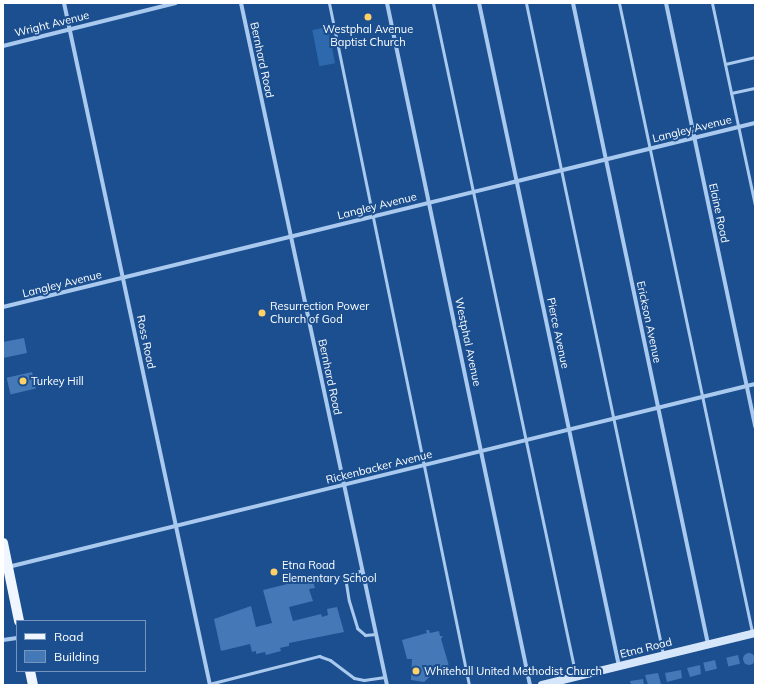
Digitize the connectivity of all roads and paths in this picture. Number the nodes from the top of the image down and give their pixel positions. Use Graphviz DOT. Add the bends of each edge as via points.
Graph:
graph roads {
  1 [pos="64,3"];
  2 [pos="176,3"];
  3 [pos="241,3"];
  4 [pos="329,3"];
  5 [pos="387,3"];
  6 [pos="433,3"];
  7 [pos="479,3"];
  8 [pos="526,3"];
  9 [pos="573,3"];
  10 [pos="619,3"];
  11 [pos="666,3"];
  12 [pos="712,3"];
  13 [pos="70,30"];
  14 [pos="3,46"];
  15 [pos="755,57"];
  16 [pos="725,64"];
  17 [pos="755,88"];
  18 [pos="731,93"];
  19 [pos="755,123"];
  20 [pos="738,127"];
  21 [pos="694,138"];
  22 [pos="649,149"];
  23 [pos="606,160"];
  24 [pos="561,170"];
  25 [pos="517,181"];
  26 [pos="473,192"];
  27 [pos="429,203"];
  28 [pos="755,205"];
  29 [pos="372,217"];
  30 [pos="291,237"];
  31 [pos="123,278"];
  32 [pos="3,307"];
  33 [pos="755,384"];
  34 [pos="746,386"];
  35 [pos="702,397"];
  36 [pos="658,408"];
  37 [pos="613,419"];
  38 [pos="755,427"];
  39 [pos="570,430"];
  40 [pos="526,441"];
  41 [pos="482,452"];
  42 [pos="424,465"];
  43 [pos="344,485"];
  44 [pos="176,526"];
  45 [pos="3,543"];
  46 [pos="8,567"];
  47 [pos="362,570"];
  48 [pos="19,620"];
  49 [pos="376,634"];
  50 [pos="754,634"];
  51 [pos="16,638"];
  52 [pos="3,640"];
  53 [pos="708,645"];
  54 [pos="664,655"];
  55 [pos="619,666"];
  56 [pos="30,672"];
  57 [pos="385,677"];
  58 [pos="576,677"];
  59 [pos="209,684"];
  60 [pos="33,685"];
  61 [pos="387,685"];
  62 [pos="469,685"];
  63 [pos="530,685"];
  64 [pos="542,685"];
  1 -- 13 [label="street, Ross Road"];
  2 -- 13 [label="street, Wright Avenue"];
  3 -- 30 [label="street, Bernhard Road"];
  4 -- 29 [label="lane"];
  5 -- 27 [label="street, Westphal Avenue"];
  6 -- 26 [label="lane"];
  7 -- 25 [label="street, Pierce Avenue"];
  8 -- 24 [label="lane"];
  9 -- 23 [label="street, Erickson Avenue"];
  10 -- 22 [label="lane"];
  11 -- 21 [label="street, Elaine Road"];
  12 -- 16 [label="lane"];
  13 -- 14 [label="street, Wright Avenue"];
  13 -- 31 [label="street, Ross Road"];
  15 -- 16 [label="lane"];
  16 -- 18 [label="lane"];
  17 -- 18 [label="lane"];
  18 -- 20 [label="lane"];
  19 -- 20 [label="street, Langley Avenue"];
  20 -- 21 [label="street, Langley Avenue"];
  20 -- 28 [label="lane"];
  21 -- 22 [label="street, Langley Avenue"];
  21 -- 34 [label="street, Elaine Road"];
  22 -- 23 [label="street, Langley Avenue"];
  22 -- 35 [label="lane"];
  23 -- 24 [label="street, Langley Avenue"];
  23 -- 36 [label="street, Erickson Avenue"];
  24 -- 25 [label="street, Langley Avenue"];
  24 -- 37 [label="lane"];
  25 -- 26 [label="street, Langley Avenue"];
  25 -- 39 [label="street, Pierce Avenue"];
  26 -- 27 [label="street, Langley Avenue"];
  26 -- 40 [label="lane"];
  27 -- 29 [label="street, Langley Avenue"];
  27 -- 41 [label="street, Westphal Avenue"];
  29 -- 30 [label="street, Langley Avenue"];
  29 -- 42 [label="lane"];
  30 -- 31 [label="street, Langley Avenue"];
  30 -- 43 [label="street, Bernhard Road"];
  31 -- 32 [label="street, Langley Avenue"];
  31 -- 44 [label="street, Ross Road"];
  33 -- 34 [label="street, Rickenbacker Avenue"];
  34 -- 35 [label="street, Rickenbacker Avenue"];
  34 -- 38 [label="street, Elaine Road"];
  35 -- 36 [label="street, Rickenbacker Avenue"];
  35 -- 50 [label="lane"];
  36 -- 37 [label="street, Rickenbacker Avenue"];
  36 -- 53 [label="street, Erickson Avenue"];
  37 -- 39 [label="street, Rickenbacker Avenue"];
  37 -- 54 [label="lane"];
  39 -- 40 [label="street, Rickenbacker Avenue"];
  39 -- 55 [label="street, Pierce Avenue"];
  40 -- 41 [label="street, Rickenbacker Avenue"];
  40 -- 58 [label="lane"];
  41 -- 42 [label="street, Rickenbacker Avenue"];
  41 -- 63 [label="street, Westphal Avenue"];
  42 -- 43 [label="street, Rickenbacker Avenue"];
  42 -- 62 [label="lane"];
  43 -- 44 [label="street, Rickenbacker Avenue"];
  43 -- 47 [label="street, Bernhard Road"];
  44 -- 46 [label="street, Rickenbacker Avenue"];
  44 -- 59 [label="street, Ross Road"];
  45 -- 46 [label="main road"];
  46 -- 48 [label="main road"];
  47 -- 49 [label="street, Bernhard Road"];
  47 -- 49 [label="lane" via="350,574 346,583 349,601 357,628 365,635"];
  49 -- 57 [label="street, Bernhard Road"];
  50 -- 53 [label="street, Etna Road"];
  51 -- 52 [label="street"];
  53 -- 54 [label="street, Etna Road"];
  54 -- 55 [label="street, Etna Road"];
  55 -- 58 [label="street, Etna Road"];
  56 -- 60 [label="main road"];
  57 -- 59 [label="lane" via="364,680 354,678 330,660 319,656"];
  57 -- 61 [label="street, Bernhard Road"];
  58 -- 64 [label="street, Etna Road"];
}
